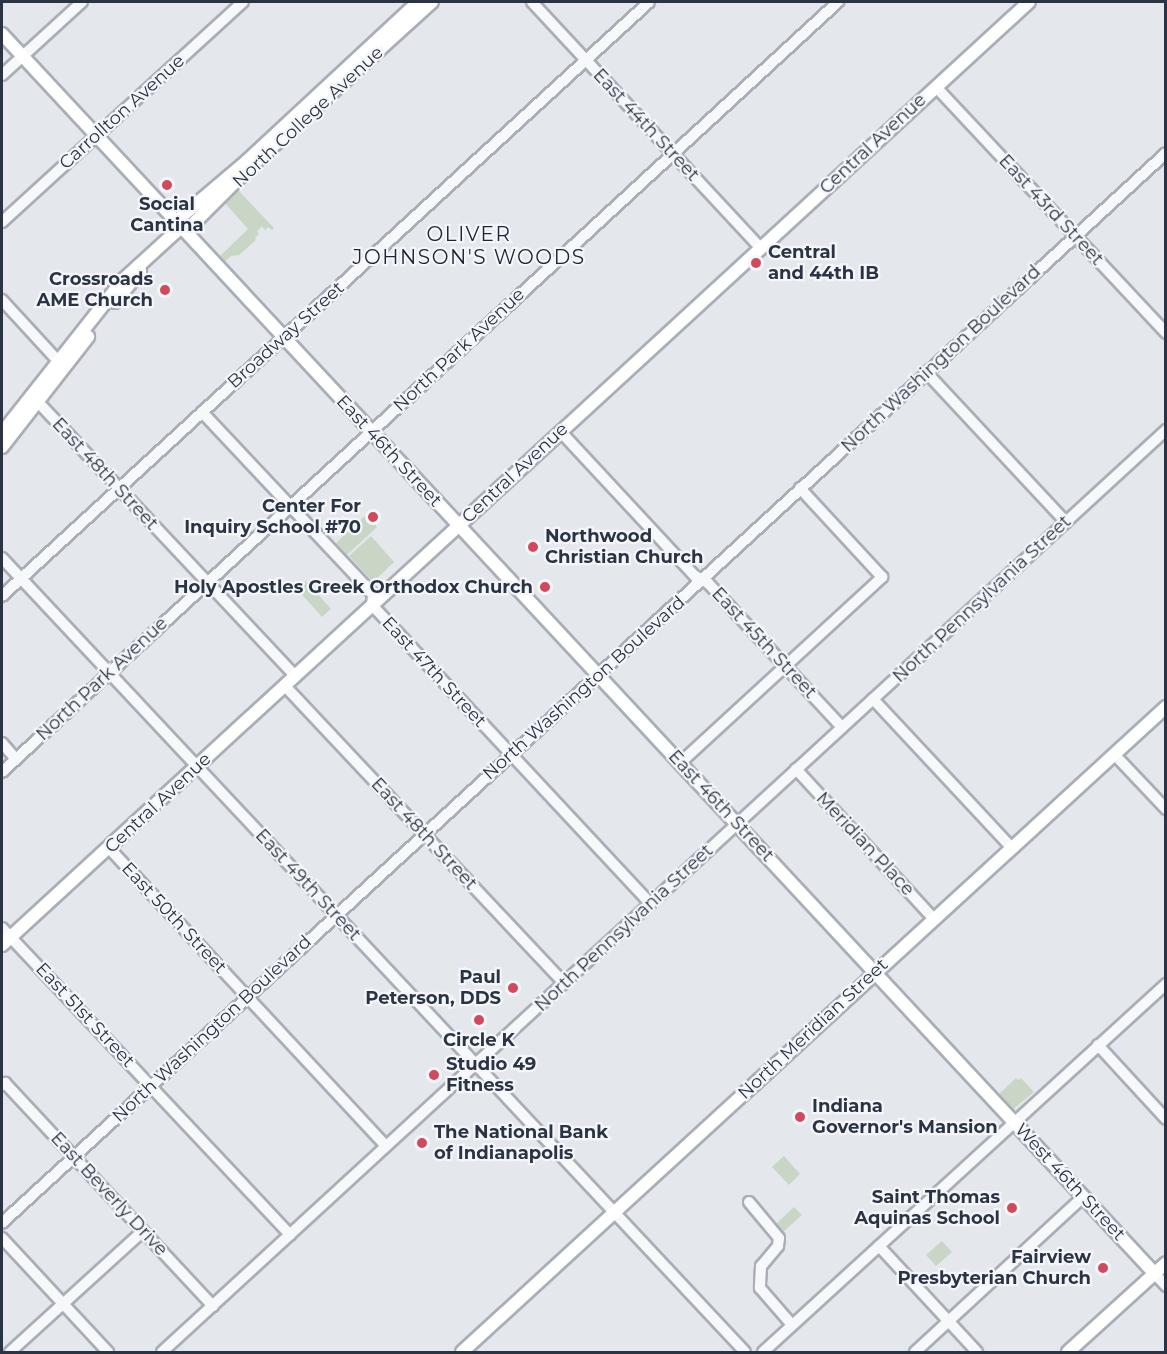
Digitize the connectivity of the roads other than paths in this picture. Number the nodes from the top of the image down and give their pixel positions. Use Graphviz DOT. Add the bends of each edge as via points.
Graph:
graph roads {
  1 [pos="82,2"];
  2 [pos="243,2"];
  3 [pos="418,2"];
  4 [pos="432,2"];
  5 [pos="532,2"];
  6 [pos="649,2"];
  7 [pos="838,2"];
  8 [pos="1029,2"];
  9 [pos="2,34"];
  10 [pos="22,56"];
  11 [pos="585,60"];
  12 [pos="2,75"];
  13 [pos="936,87"];
  14 [pos="96,136"];
  15 [pos="1166,153"];
  16 [pos="673,154"];
  17 [pos="2,222"];
  18 [pos="181,227"];
  19 [pos="1075,236"];
  20 [pos="760,247"];
  21 [pos="149,257"];
  22 [pos="2,300"];
  23 [pos="1166,333"];
  24 [pos="284,338"];
  25 [pos="58,361"];
  26 [pos="926,372"];
  27 [pos="38,402"];
  28 [pos="202,412"];
  29 [pos="1166,430"];
  30 [pos="371,431"];
  31 [pos="561,432"];
  32 [pos="2,434"];
  33 [pos="2,447"];
  34 [pos="119,488"];
  35 [pos="800,488"];
  36 [pos="290,506"];
  37 [pos="1066,522"];
  38 [pos="459,525"];
  39 [pos="2,558"];
  40 [pos="21,578"];
  41 [pos="702,579"];
  42 [pos="207,582"];
  43 [pos="2,596"];
  44 [pos="372,605"];
  45 [pos="785,665"];
  46 [pos="109,673"];
  47 [pos="598,675"];
  48 [pos="295,676"];
  49 [pos="285,686"];
  50 [pos="873,699"];
  51 [pos="1166,707"];
  52 [pos="842,727"];
  53 [pos="2,743"];
  54 [pos="511,754"];
  55 [pos="1114,754"];
  56 [pos="16,759"];
  57 [pos="680,763"];
  58 [pos="197,766"];
  59 [pos="796,769"];
  60 [pos="2,772"];
  61 [pos="1166,809"];
  62 [pos="737,824"];
  63 [pos="424,834"];
  64 [pos="109,848"];
  65 [pos="1012,848"];
  66 [pos="650,903"];
  67 [pos="336,915"];
  68 [pos="934,919"];
  69 [pos="5,937"];
  70 [pos="875,973"];
  71 [pos="564,983"];
  72 [pos="1166,984"];
  73 [pos="248,997"];
  74 [pos="1098,1045"];
  75 [pos="476,1064"];
  76 [pos="3,1084"];
  77 [pos="151,1086"];
  78 [pos="1166,1119"];
  79 [pos="1014,1122"];
  80 [pos="386,1146"];
  81 [pos="74,1157"];
  82 [pos="1083,1197"];
  83 [pos="749,1202"];
  84 [pos="615,1212"];
  85 [pos="2,1223"];
  86 [pos="143,1231"];
  87 [pos="290,1235"];
  88 [pos="2,1239"];
  89 [pos="879,1246"];
  90 [pos="1166,1263"];
  91 [pos="1154,1273"];
  92 [pos="1166,1286"];
  93 [pos="63,1305"];
  94 [pos="213,1306"];
  95 [pos="948,1322"];
  96 [pos="792,1325"];
  97 [pos="10,1353"];
  98 [pos="108,1353"];
  99 [pos="162,1353"];
  100 [pos="462,1353"];
  101 [pos="745,1353"];
  102 [pos="763,1353"];
  103 [pos="915,1353"];
  104 [pos="977,1353"];
  105 [pos="1068,1353"];
  1 -- 10 [label="street"];
  2 -- 14 [label="street, Carrollton Avenue"];
  3 -- 18 [label="main road, North College Avenue" via="182,216"];
  4 -- 18 [label="main road, North College Avenue" via="251,166 191,226"];
  5 -- 11 [label="street, East 44th Street"];
  6 -- 11 [label="street, Broadway Street"];
  7 -- 16 [label="street, North Park Avenue"];
  8 -- 13 [label="main road, Central Avenue"];
  9 -- 10 [label="main road, East 46th Street"];
  10 -- 12 [label="street"];
  10 -- 14 [label="main road, East 46th Street"];
  11 -- 16 [label="street, East 44th Street"];
  11 -- 24 [label="street, Broadway Street"];
  13 -- 19 [label="street, East 43rd Street"];
  13 -- 20 [label="main road, Central Avenue"];
  14 -- 17 [label="street, Carrollton Avenue"];
  14 -- 18 [label="main road, East 46th Street"];
  15 -- 19 [label="street, North Washington Boulevard"];
  16 -- 20 [label="street, East 44th Street"];
  16 -- 30 [label="street, North Park Avenue"];
  18 -- 21 [label="main road, North College Avenue"];
  18 -- 24 [label="main road, East 46th Street"];
  19 -- 23 [label="street, East 43rd Street"];
  19 -- 26 [label="street, North Washington Boulevard"];
  20 -- 31 [label="main road, Central Avenue"];
  21 -- 25 [label="main road, North College Avenue" via="123,280"];
  21 -- 27 [label="main road, North College Avenue"];
  22 -- 25 [label="street"];
  24 -- 28 [label="street, Broadway Street"];
  24 -- 30 [label="main road, East 46th Street"];
  25 -- 32 [label="main road, North College Avenue"];
  26 -- 35 [label="street, North Washington Boulevard"];
  26 -- 37 [label="street"];
  27 -- 33 [label="main road, North College Avenue"];
  27 -- 34 [label="street, East 48th Street"];
  28 -- 34 [label="street, Broadway Street"];
  28 -- 36 [label="street, East 47th Street"];
  29 -- 37 [label="street, North Pennsylvania Street"];
  30 -- 36 [label="street, North Park Avenue"];
  30 -- 38 [label="main road, East 46th Street"];
  31 -- 38 [label="main road, Central Avenue"];
  31 -- 41 [label="street, East 45th Street"];
  34 -- 40 [label="street, Broadway Street"];
  34 -- 42 [label="street, East 48th Street"];
  35 -- 41 [label="street, North Washington Boulevard"];
  35 -- 45 [label="street" via="882,577"];
  36 -- 42 [label="street, North Park Avenue"];
  36 -- 44 [label="street, East 47th Street" via="373,594"];
  37 -- 50 [label="street, North Pennsylvania Street"];
  38 -- 44 [label="main road, Central Avenue"];
  38 -- 47 [label="main road, East 46th Street"];
  39 -- 40 [label="street, East 49th Street"];
  40 -- 43 [label="street, Broadway Street"];
  40 -- 46 [label="street, East 49th Street"];
  41 -- 45 [label="street, East 45th Street"];
  41 -- 47 [label="street, North Washington Boulevard"];
  42 -- 46 [label="street, North Park Avenue"];
  42 -- 48 [label="street, East 48th Street"];
  44 -- 48 [label="main road, Central Avenue"];
  44 -- 54 [label="street, East 47th Street"];
  45 -- 52 [label="street, East 45th Street"];
  45 -- 57 [label="street"];
  46 -- 56 [label="street, North Park Avenue"];
  46 -- 58 [label="street, East 49th Street"];
  47 -- 54 [label="street, North Washington Boulevard"];
  47 -- 57 [label="main road, East 46th Street"];
  48 -- 49 [label="main road, Central Avenue"];
  49 -- 58 [label="main road, Central Avenue"];
  49 -- 63 [label="street, East 48th Street"];
  50 -- 52 [label="street, North Pennsylvania Street"];
  50 -- 65 [label="street"];
  51 -- 55 [label="main road, North Meridian Street"];
  52 -- 59 [label="street, North Pennsylvania Street"];
  53 -- 56 [label="street"];
  54 -- 63 [label="street, North Washington Boulevard"];
  54 -- 66 [label="street, East 47th Street"];
  55 -- 61 [label="street"];
  55 -- 65 [label="main road, North Meridian Street"];
  56 -- 60 [label="street, North Park Avenue"];
  57 -- 62 [label="main road, East 46th Street"];
  58 -- 64 [label="main road, Central Avenue"];
  58 -- 67 [label="street, East 49th Street"];
  59 -- 62 [label="street, North Pennsylvania Street"];
  59 -- 68 [label="street, Meridian Place"];
  62 -- 66 [label="street, North Pennsylvania Street"];
  62 -- 70 [label="main road, East 46th Street"];
  63 -- 67 [label="street, North Washington Boulevard"];
  63 -- 71 [label="street, East 48th Street"];
  64 -- 69 [label="main road, Central Avenue"];
  64 -- 73 [label="street, East 50th Street"];
  65 -- 68 [label="main road, North Meridian Street"];
  66 -- 71 [label="street, North Pennsylvania Street"];
  67 -- 73 [label="street, North Washington Boulevard"];
  67 -- 75 [label="street, East 49th Street"];
  68 -- 70 [label="main road, North Meridian Street"];
  69 -- 77 [label="street, East 51st Street"];
  70 -- 79 [label="main road, West 46th Street"];
  70 -- 84 [label="main road, North Meridian Street"];
  71 -- 75 [label="street, North Pennsylvania Street"];
  72 -- 74 [label="street"];
  73 -- 77 [label="street, North Washington Boulevard"];
  73 -- 80 [label="street, East 50th Street"];
  74 -- 78 [label="street"];
  74 -- 79 [label="street"];
  75 -- 80 [label="street, North Pennsylvania Street"];
  75 -- 84 [label="street, East 49th Street"];
  76 -- 81 [label="street, East Beverly Drive"];
  77 -- 81 [label="street, North Washington Boulevard"];
  77 -- 87 [label="street, East 51st Street"];
  79 -- 82 [label="main road, West 46th Street"];
  79 -- 89 [label="street"];
  80 -- 87 [label="street, North Pennsylvania Street"];
  81 -- 85 [label="street, North Washington Boulevard"];
  81 -- 86 [label="street, East Beverly Drive"];
  82 -- 91 [label="main road, West 46th Street"];
  82 -- 95 [label="street"];
  83 -- 96 [label="street" via="779,1238 778,1246 761,1266 760,1288"];
  84 -- 100 [label="main road, North Meridian Street"];
  84 -- 101 [label="street, East 49th Street"];
  86 -- 93 [label="street"];
  86 -- 94 [label="street, East Beverly Drive"];
  87 -- 94 [label="street, North Pennsylvania Street"];
  88 -- 93 [label="street"];
  89 -- 95 [label="street"];
  89 -- 96 [label="street"];
  90 -- 91 [label="main road"];
  91 -- 92 [label="street, West 46th Street"];
  91 -- 105 [label="main road"];
  93 -- 97 [label="street"];
  93 -- 98 [label="street"];
  94 -- 99 [label="street, North Pennsylvania Street"];
  95 -- 103 [label="street"];
  95 -- 104 [label="street"];
  96 -- 102 [label="street"];
}
